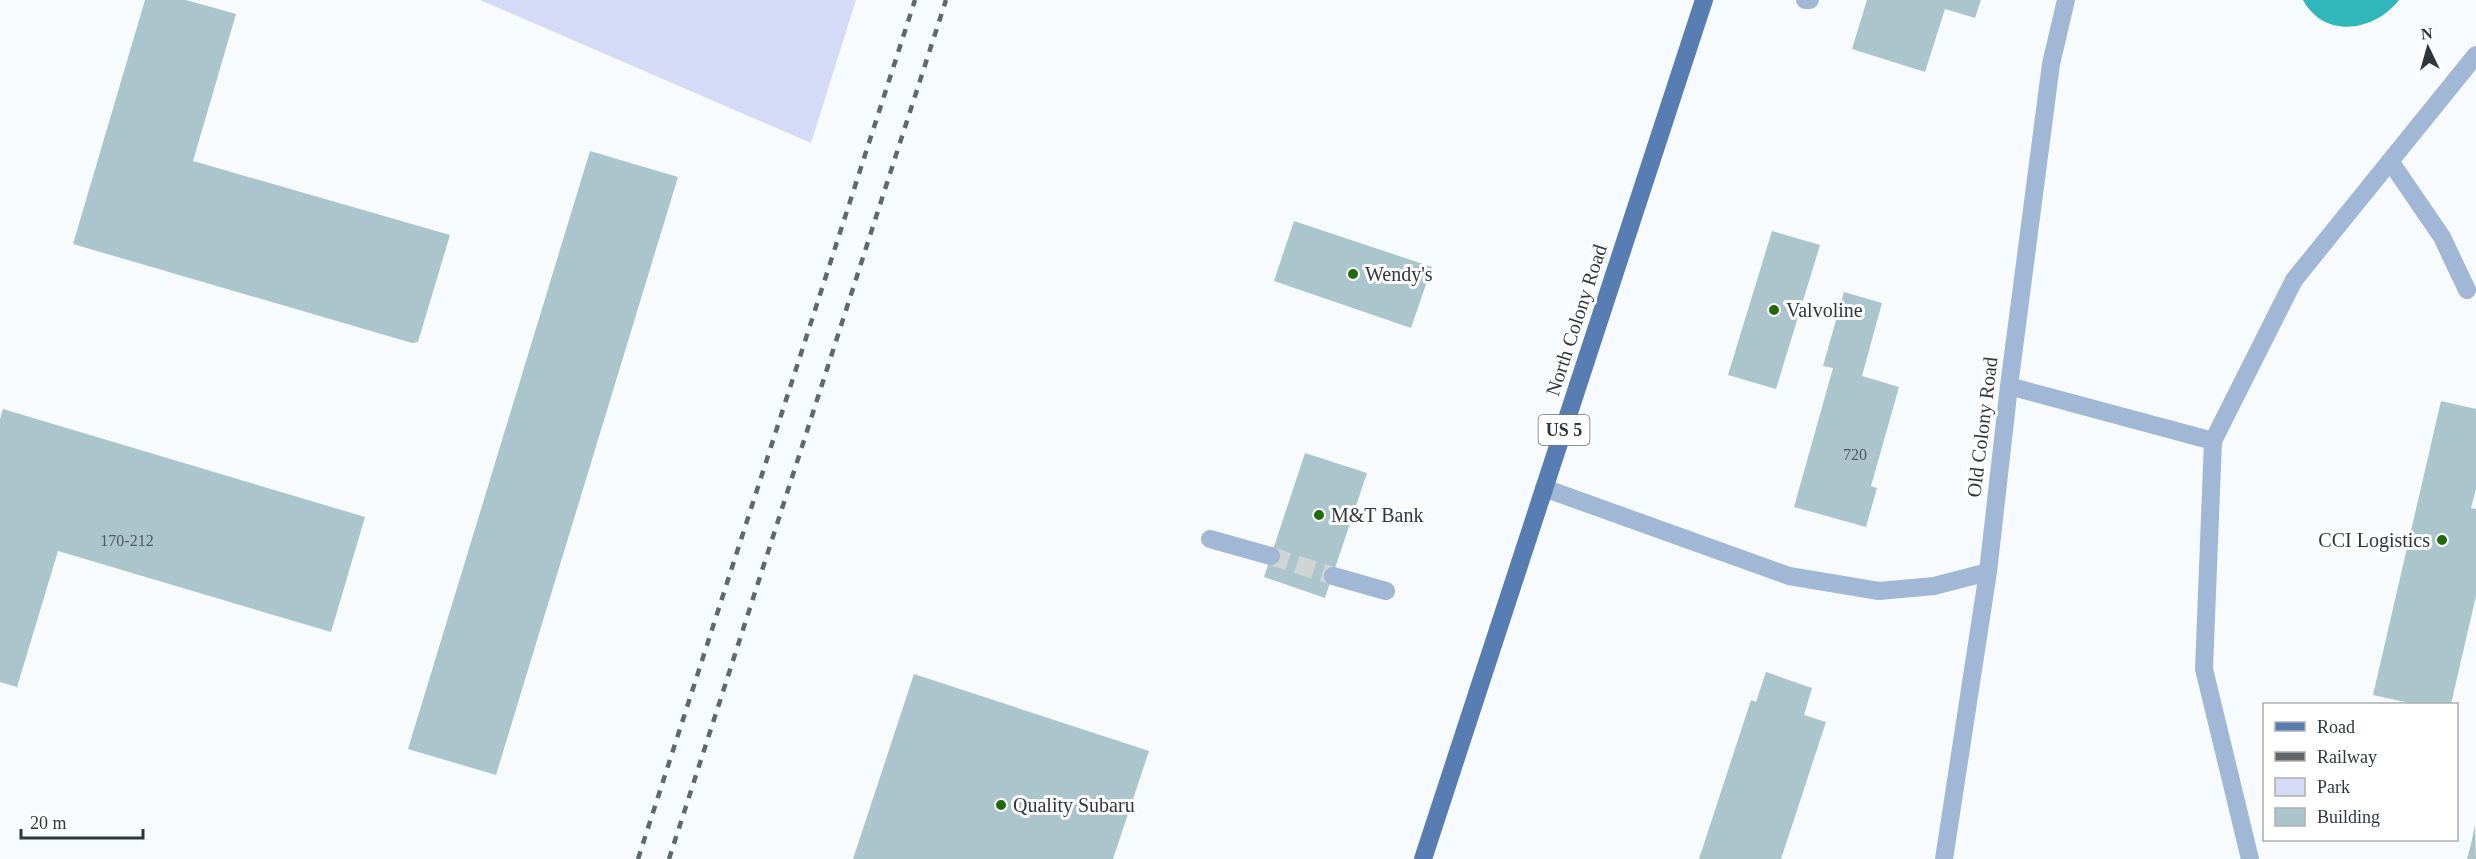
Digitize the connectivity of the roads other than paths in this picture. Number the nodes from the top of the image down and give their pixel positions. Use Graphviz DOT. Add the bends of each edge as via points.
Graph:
graph roads {
  1 [pos="1704,0"];
  2 [pos="2066,0"];
  3 [pos="2476,55"];
  4 [pos="2390,161"];
  5 [pos="2467,290"];
  6 [pos="2009,386"];
  7 [pos="2213,441"];
  8 [pos="1544,488"];
  9 [pos="1210,539"];
  10 [pos="1271,556"];
  11 [pos="1988,572"];
  12 [pos="1333,576"];
  13 [pos="1386,591"];
  14 [pos="1423,859"];
  15 [pos="1944,859"];
  16 [pos="2250,859"];
  1 -- 8 [label="main road, North Colony Road / US 5"];
  2 -- 6 [label="street, Old Colony Road" via="2051,64"];
  3 -- 4 [label="street"];
  4 -- 5 [label="street" via="2442,237"];
  4 -- 7 [label="street" via="2294,280"];
  6 -- 7 [label="street"];
  6 -- 11 [label="street, Old Colony Road"];
  7 -- 16 [label="street" via="2204,669"];
  8 -- 11 [label="street" via="1789,576 1879,591 1934,586"];
  8 -- 14 [label="main road, North Colony Road / US 5"];
  9 -- 10 [label="street"];
  11 -- 15 [label="street, Old Colony Road"];
  12 -- 13 [label="street"];
}
